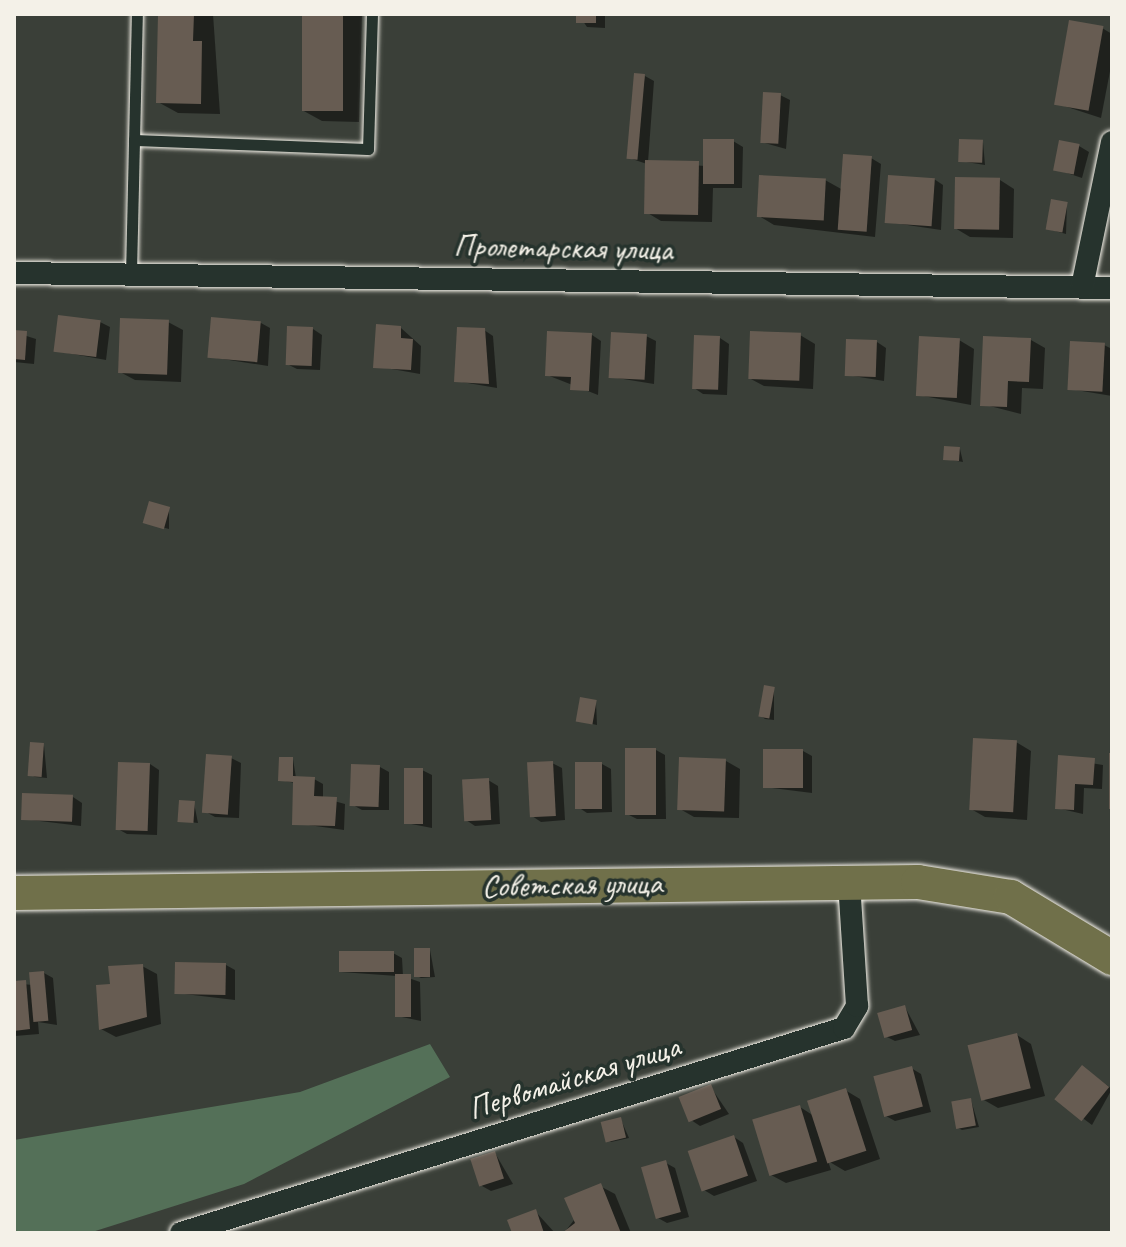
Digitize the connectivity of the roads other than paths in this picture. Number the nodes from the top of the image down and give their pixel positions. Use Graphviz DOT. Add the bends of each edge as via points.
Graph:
graph roads {
  1 [pos="137,14"];
  2 [pos="372,14"];
  3 [pos="134,140"];
  4 [pos="1112,142"];
  5 [pos="14,273"];
  6 [pos="131,274"];
  7 [pos="1082,287"];
  8 [pos="1112,288"];
  9 [pos="849,882"];
  10 [pos="14,893"];
  11 [pos="1112,958"];
  12 [pos="181,1233"];
  1 -- 3 [label="lane"];
  2 -- 3 [label="lane" via="368,149"];
  3 -- 6 [label="lane"];
  4 -- 7 [label="street"];
  5 -- 6 [label="street, Пролетарская улица"];
  6 -- 7 [label="street, Пролетарская улица"];
  7 -- 8 [label="street, Пролетарская улица"];
  9 -- 10 [label="main road, Советская улица"];
  9 -- 11 [label="main road, Советская улица" via="918,882 1011,897"];
  9 -- 12 [label="street, Первомайская улица" via="857,1006 844,1028"];
}
